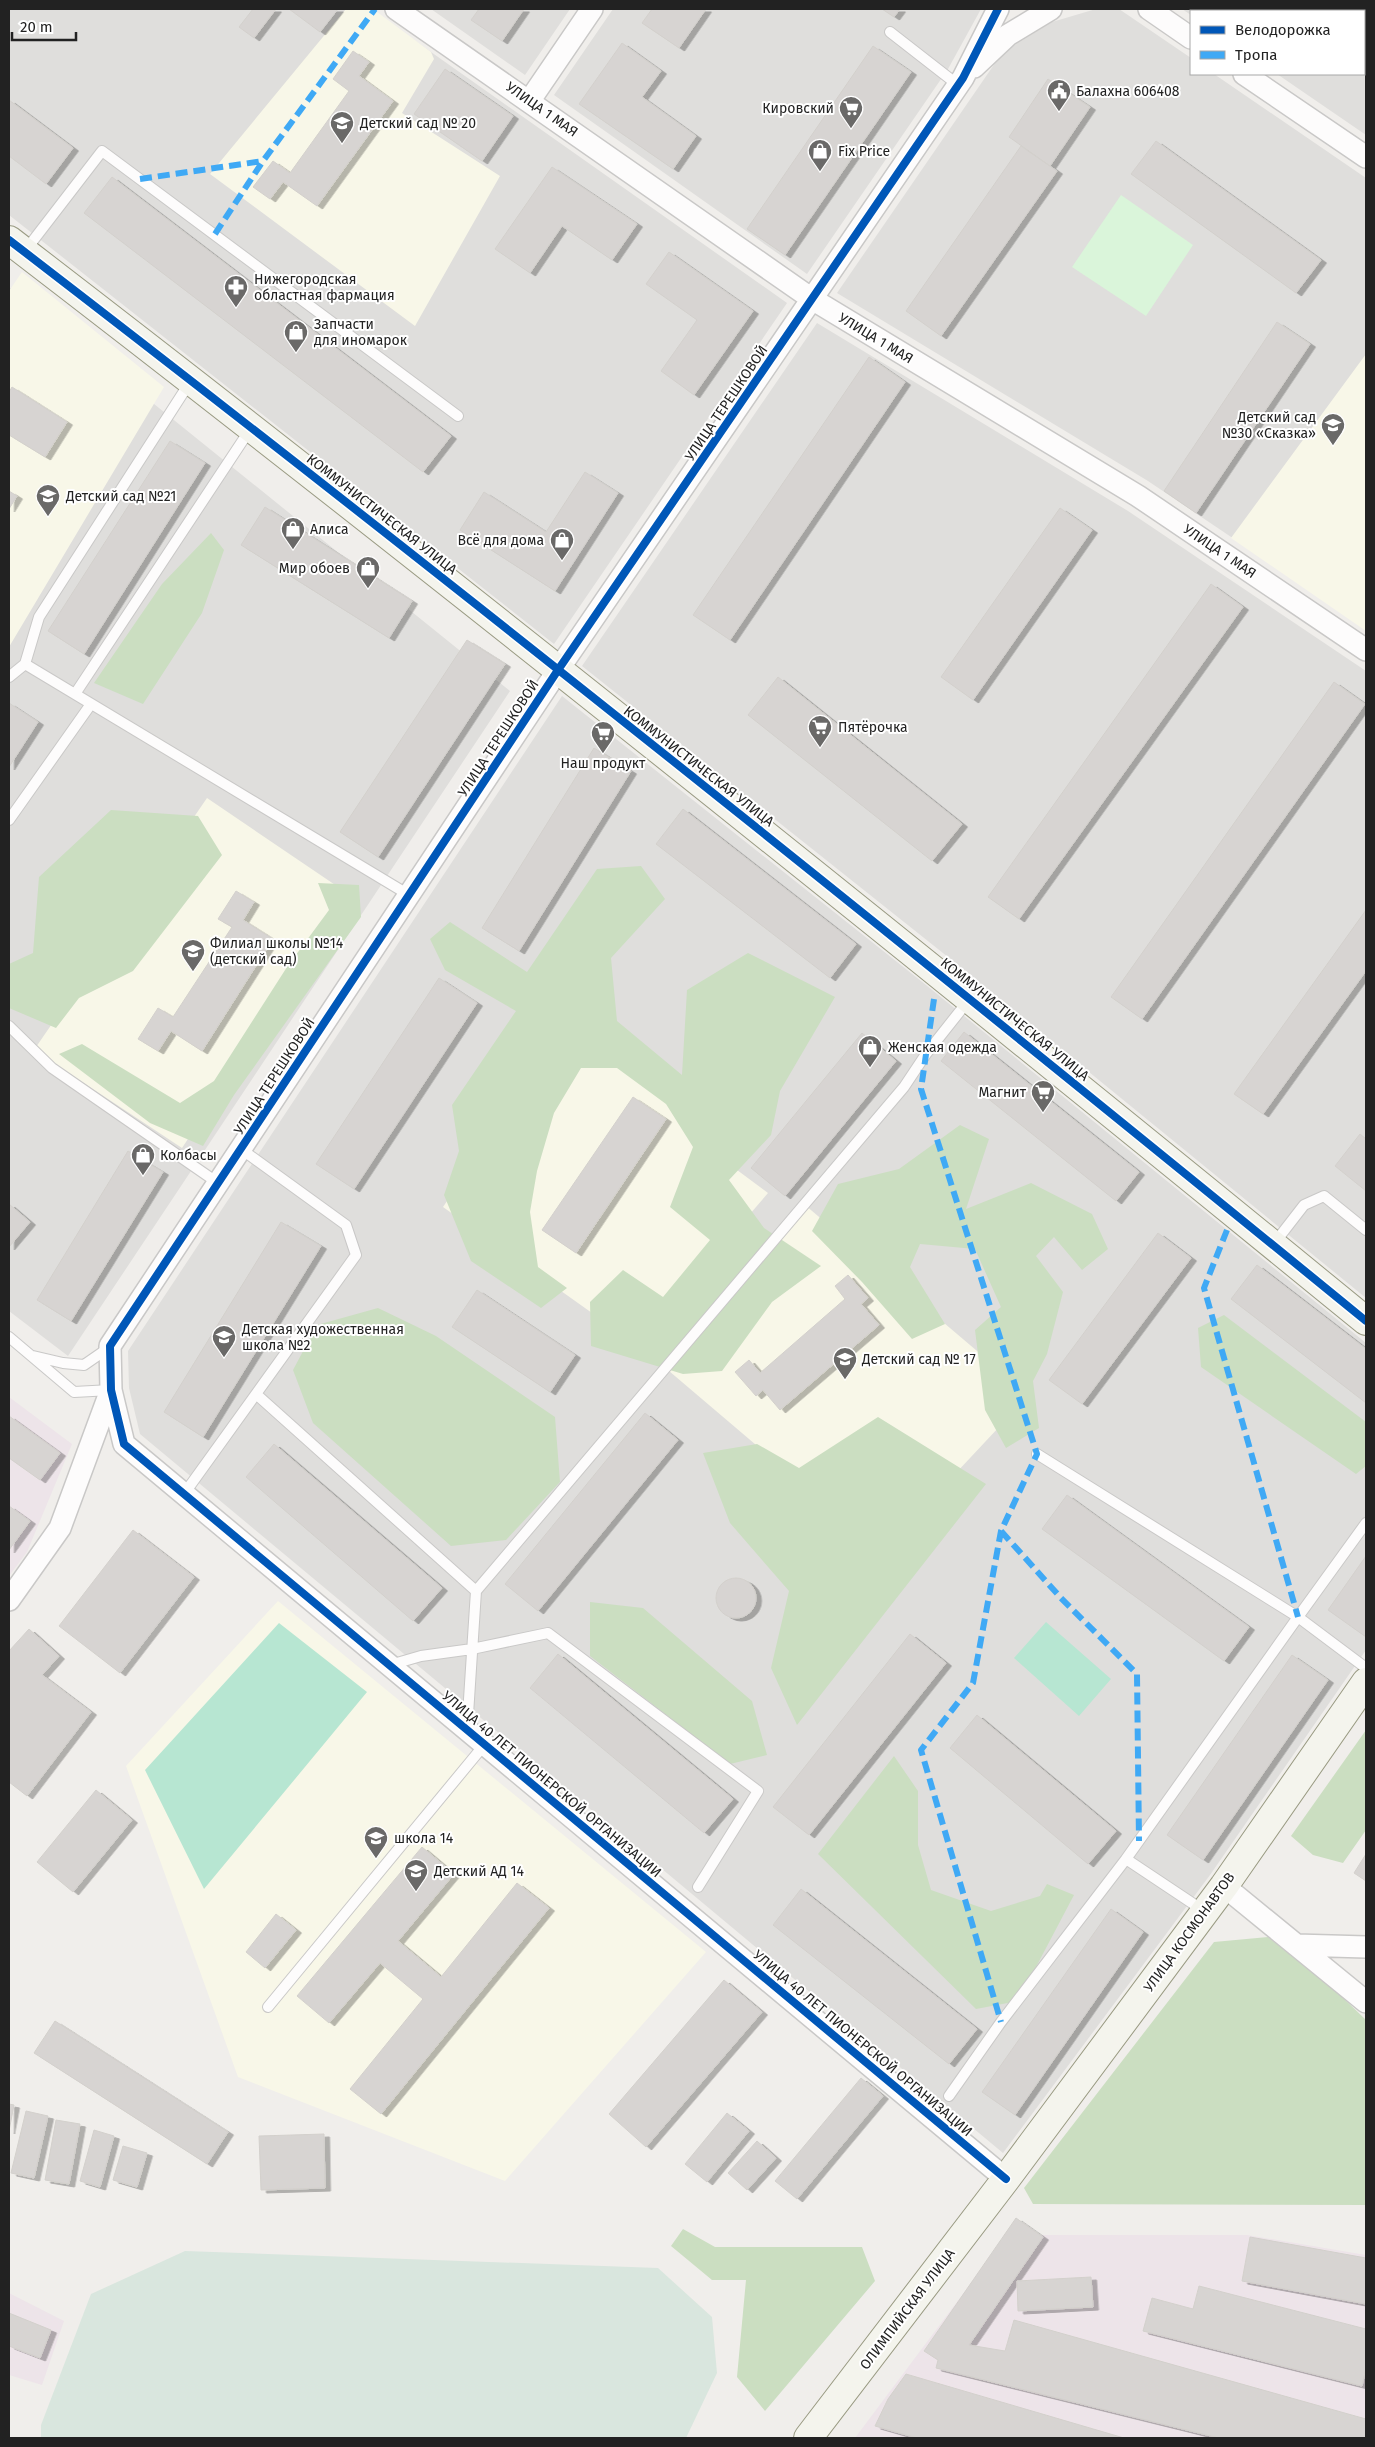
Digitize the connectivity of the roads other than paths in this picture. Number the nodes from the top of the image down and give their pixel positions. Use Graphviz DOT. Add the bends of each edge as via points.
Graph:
graph roads {
  1 [pos="396,9"];
  2 [pos="592,9"];
  3 [pos="998,9"];
  4 [pos="1051,9"];
  5 [pos="1149,9"];
  6 [pos="890,32"];
  7 [pos="1190,37"];
  8 [pos="1245,75"];
  9 [pos="961,82"];
  10 [pos="530,100"];
  11 [pos="1366,156"];
  12 [pos="17,246"];
  13 [pos="812,299"];
  14 [pos="192,380"];
  15 [pos="458,416"];
  16 [pos="252,427"];
  17 [pos="1366,650"];
  18 [pos="25,664"];
  19 [pos="558,670"];
  20 [pos="9,677"];
  21 [pos="75,694"];
  22 [pos="91,704"];
  23 [pos="9,820"];
  24 [pos="409,895"];
  25 [pos="970,998"];
  26 [pos="9,1026"];
  27 [pos="241,1149"];
  28 [pos="218,1183"];
  29 [pos="1366,1230"];
  30 [pos="1273,1245"];
  31 [pos="1366,1321"];
  32 [pos="9,1337"];
  33 [pos="110,1346"];
  34 [pos="30,1355"];
  35 [pos="112,1390"];
  36 [pos="256,1394"];
  37 [pos="1037,1454"];
  38 [pos="184,1494"];
  39 [pos="1366,1523"];
  40 [pos="476,1591"];
  41 [pos="9,1600"];
  42 [pos="1298,1616"];
  43 [pos="472,1649"];
  44 [pos="390,1665"];
  45 [pos="1366,1668"];
  46 [pos="1366,1682"];
  47 [pos="467,1730"];
  48 [pos="484,1744"];
  49 [pos="1126,1859"];
  50 [pos="1224,1886"];
  51 [pos="698,1887"];
  52 [pos="1204,1912"];
  53 [pos="1296,1945"];
  54 [pos="1366,1947"];
  55 [pos="1366,2002"];
  56 [pos="268,2007"];
  57 [pos="949,2096"];
  58 [pos="1006,2179"];
  59 [pos="808,2438"];
  1 -- 10 [label="street, УЛИЦА 1 МАЯ"];
  2 -- 10 [label="street"];
  3 -- 9 [label="street, УЛИЦА ТЕРЕШКОВОЙ"];
  4 -- 9 [label="street, УЛИЦА ТЕРЕШКОВОЙ" via="1008,35"];
  5 -- 7 [label="street"];
  6 -- 9 [label="lane"];
  8 -- 11 [label="street"];
  9 -- 13 [label="street, УЛИЦА ТЕРЕШКОВОЙ"];
  10 -- 13 [label="street, УЛИЦА 1 МАЯ"];
  12 -- 14 [label="street, КОММУНИСТИЧЕСКАЯ УЛИЦА"];
  12 -- 15 [label="lane" via="102,150"];
  13 -- 17 [label="street, УЛИЦА 1 МАЯ" via="1138,496"];
  13 -- 19 [label="street, УЛИЦА ТЕРЕШКОВОЙ"];
  14 -- 16 [label="street, КОММУНИСТИЧЕСКАЯ УЛИЦА"];
  14 -- 18 [label="lane" via="39,617"];
  16 -- 19 [label="street, КОММУНИСТИЧЕСКАЯ УЛИЦА"];
  16 -- 21 [label="lane"];
  18 -- 20 [label="lane"];
  18 -- 21 [label="lane"];
  19 -- 24 [label="street, УЛИЦА ТЕРЕШКОВОЙ"];
  19 -- 25 [label="street, КОММУНИСТИЧЕСКАЯ УЛИЦА"];
  21 -- 22 [label="lane"];
  22 -- 23 [label="lane"];
  22 -- 24 [label="lane"];
  24 -- 27 [label="street, УЛИЦА ТЕРЕШКОВОЙ"];
  25 -- 30 [label="street, КОММУНИСТИЧЕСКАЯ УЛИЦА"];
  25 -- 40 [label="lane" via="904,1087"];
  26 -- 28 [label="lane" via="52,1068"];
  27 -- 28 [label="street, УЛИЦА ТЕРЕШКОВОЙ"];
  27 -- 36 [label="lane" via="346,1225 356,1255"];
  28 -- 33 [label="street, УЛИЦА ТЕРЕШКОВОЙ"];
  29 -- 30 [label="lane" via="1324,1196 1304,1205"];
  30 -- 31 [label="street, КОММУНИСТИЧЕСКАЯ УЛИЦА"];
  32 -- 34 [label="lane"];
  33 -- 34 [label="lane" via="84,1365"];
  33 -- 35 [label="street"];
  34 -- 35 [label="lane" via="74,1392"];
  35 -- 38 [label="street, УЛИЦА 40 ЛЕТ ПИОНЕРСКОЙ ОРГАНИЗАЦИИ" via="124,1444"];
  35 -- 41 [label="street" via="60,1528"];
  36 -- 38 [label="lane"];
  36 -- 40 [label="lane"];
  37 -- 42 [label="lane"];
  38 -- 44 [label="street, УЛИЦА 40 ЛЕТ ПИОНЕРСКОЙ ОРГАНИЗАЦИИ"];
  39 -- 42 [label="lane"];
  40 -- 43 [label="lane"];
  42 -- 45 [label="lane"];
  42 -- 49 [label="lane"];
  43 -- 44 [label="lane" via="421,1656"];
  43 -- 47 [label="lane"];
  43 -- 51 [label="lane" via="548,1633 758,1791"];
  44 -- 47 [label="street, УЛИЦА 40 ЛЕТ ПИОНЕРСКОЙ ОРГАНИЗАЦИИ"];
  46 -- 50 [label="street, УЛИЦА КОСМОНАВТОВ"];
  47 -- 48 [label="street, УЛИЦА 40 ЛЕТ ПИОНЕРСКОЙ ОРГАНИЗАЦИИ"];
  48 -- 56 [label="lane"];
  48 -- 58 [label="street, УЛИЦА 40 ЛЕТ ПИОНЕРСКОЙ ОРГАНИЗАЦИИ"];
  49 -- 52 [label="lane"];
  49 -- 57 [label="lane"];
  50 -- 52 [label="street, УЛИЦА КОСМОНАВТОВ"];
  50 -- 53 [label="street"];
  52 -- 58 [label="street, УЛИЦА КОСМОНАВТОВ"];
  53 -- 54 [label="street"];
  53 -- 55 [label="street"];
  58 -- 59 [label="street, ОЛИМПИЙСКАЯ УЛИЦА"];
}
